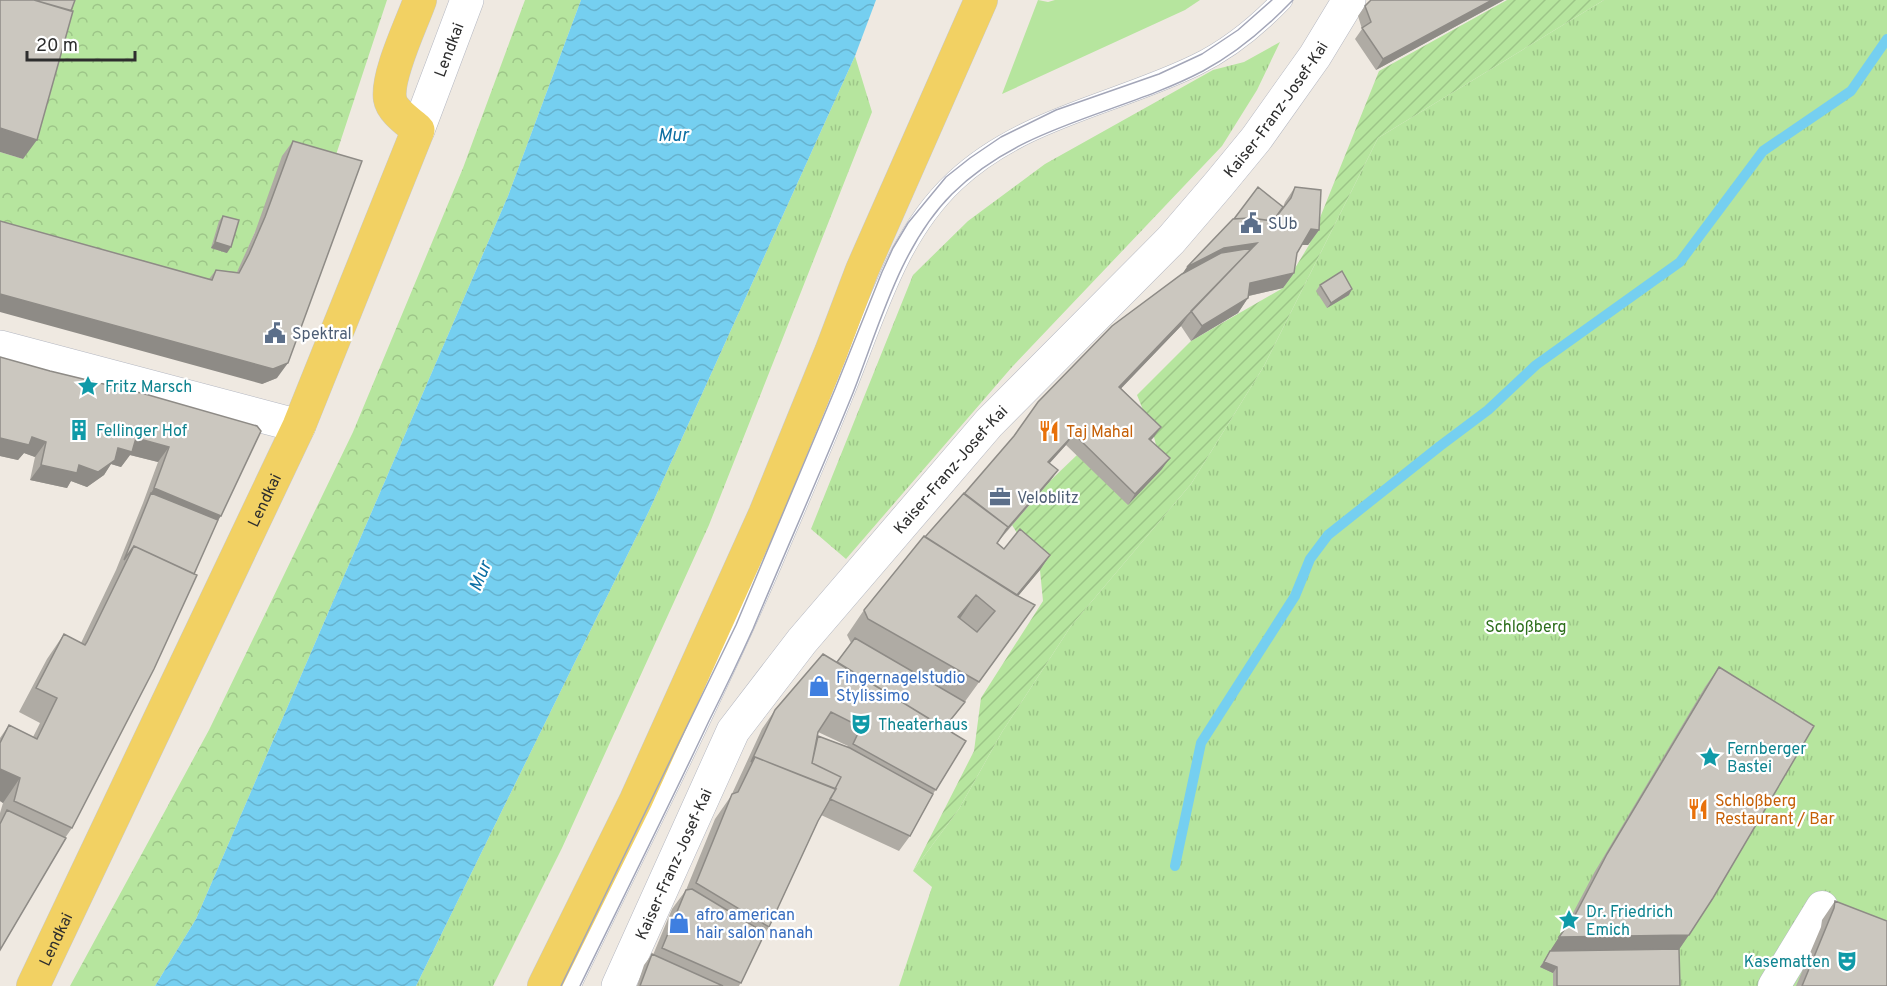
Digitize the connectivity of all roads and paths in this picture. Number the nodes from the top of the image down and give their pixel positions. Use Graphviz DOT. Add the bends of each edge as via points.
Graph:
graph roads {
  1 [pos="420,0"];
  2 [pos="467,0"];
  3 [pos="981,0"];
  4 [pos="1282,0"];
  5 [pos="1350,0"];
  6 [pos="418,130"];
  7 [pos="0,347"];
  8 [pos="299,426"];
  9 [pos="1822,907"];
  10 [pos="33,986"];
  11 [pos="544,986"];
  12 [pos="570,986"];
  13 [pos="618,986"];
  14 [pos="1773,986"];
  1 -- 6 [label="main road" via="393,72 390,99"];
  2 -- 6 [label="street, Lendkai"];
  3 -- 11 [label="main road" via="862,270 765,514 636,800"];
  4 -- 12 [label="lane" via="1248,32 1199,64 1053,121 994,152 957,179 928,209 891,276 743,629"];
  5 -- 13 [label="street, Kaiser-Franz-Josef-Kai" via="1315,56 1220,184 1171,240 989,423 802,641 733,731"];
  6 -- 8 [label="main road, Lendkai"];
  7 -- 8 [label="street"];
  8 -- 10 [label="main road, Lendkai"];
  9 -- 14 [label="street"];
}
